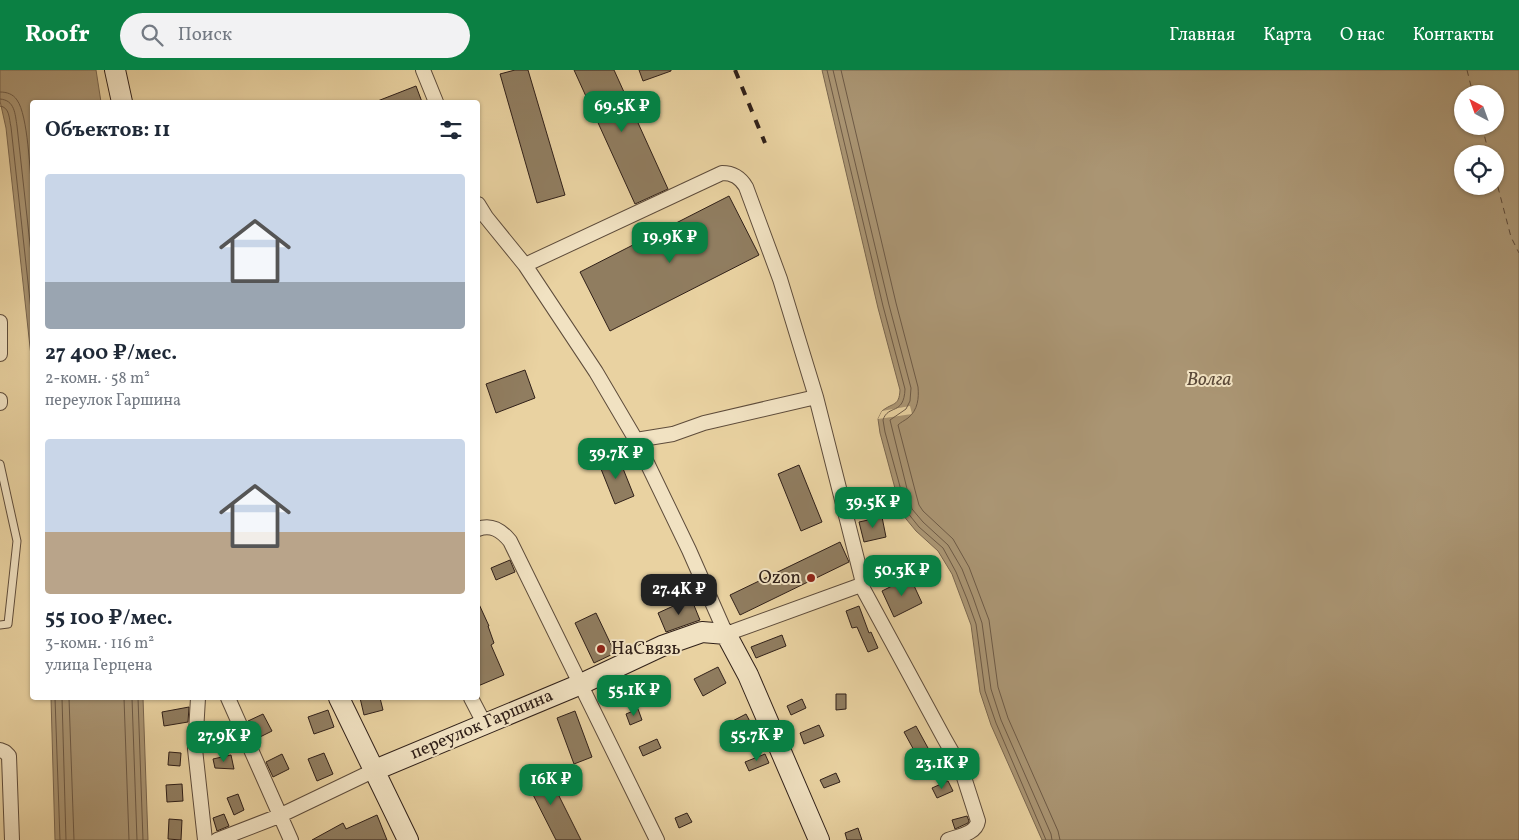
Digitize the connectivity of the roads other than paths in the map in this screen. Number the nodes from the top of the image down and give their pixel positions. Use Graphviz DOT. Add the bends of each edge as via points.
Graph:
graph roads {
  1 [pos="114,70"];
  2 [pos="423,70"];
  3 [pos="122,100"];
  4 [pos="435,100"];
  5 [pos="480,207"];
  6 [pos="525,265"];
  7 [pos="0,322"];
  8 [pos="0,354"];
  9 [pos="816,397"];
  10 [pos="636,440"];
  11 [pos="0,464"];
  12 [pos="480,529"];
  13 [pos="891,565"];
  14 [pos="862,582"];
  15 [pos="0,625"];
  16 [pos="726,634"];
  17 [pos="581,684"];
  18 [pos="198,700"];
  19 [pos="229,700"];
  20 [pos="340,700"];
  21 [pos="472,700"];
  22 [pos="484,724"];
  23 [pos="5,753"];
  24 [pos="375,770"];
  25 [pos="279,816"];
  26 [pos="12,840"];
  27 [pos="205,840"];
  28 [pos="217,840"];
  29 [pos="291,840"];
  30 [pos="408,840"];
  31 [pos="657,840"];
  32 [pos="819,840"];
  33 [pos="948,840"];
  1 -- 3 [label="main road"];
  2 -- 4 [label="street"];
  5 -- 6 [label="street"];
  6 -- 9 [label="street" via="722,173 736,176 746,187 780,279"];
  6 -- 10 [label="street" via="596,372"];
  7 -- 8 [label="street"];
  9 -- 10 [label="street" via="712,421 673,434"];
  9 -- 14 [label="street"];
  10 -- 16 [label="street"];
  11 -- 15 [label="lane" via="17,541 8,624"];
  12 -- 17 [label="street" via="499,530 510,541"];
  13 -- 14 [label="street, переулок Гаршина"];
  14 -- 16 [label="street, переулок Гаршина"];
  14 -- 33 [label="street" via="962,768 978,826"];
  16 -- 17 [label="main road, переулок Гаршина" via="702,632 662,646"];
  16 -- 32 [label="main road" via="748,675"];
  17 -- 22 [label="main road, переулок Гаршина"];
  17 -- 31 [label="street"];
  18 -- 27 [label="street" via="195,749"];
  19 -- 25 [label="street"];
  20 -- 24 [label="main road"];
  21 -- 22 [label="street"];
  22 -- 24 [label="main road, переулок Гаршина"];
  23 -- 26 [label="street"];
  24 -- 25 [label="street"];
  24 -- 30 [label="main road"];
  25 -- 28 [label="street"];
  25 -- 29 [label="street"];
}
